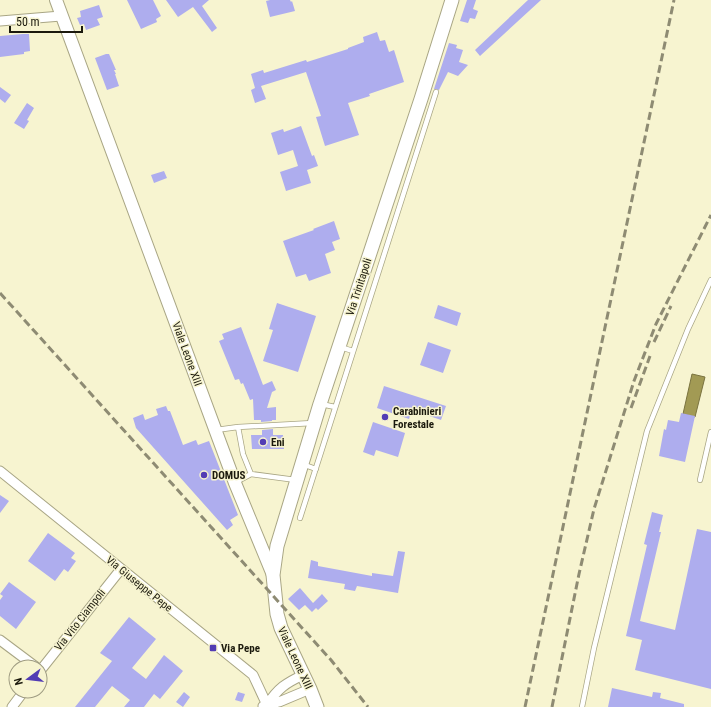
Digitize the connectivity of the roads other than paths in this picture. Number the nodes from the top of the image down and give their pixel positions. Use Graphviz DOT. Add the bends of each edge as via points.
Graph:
graph roads {
  1 [pos="56,0"];
  2 [pos="452,0"];
  3 [pos="61,16"];
  4 [pos="0,21"];
  5 [pos="436,92"];
  6 [pos="392,207"];
  7 [pos="711,280"];
  8 [pos="340,347"];
  9 [pos="353,351"];
  10 [pos="320,404"];
  11 [pos="335,407"];
  12 [pos="314,423"];
  13 [pos="238,427"];
  14 [pos="215,430"];
  15 [pos="711,432"];
  16 [pos="302,464"];
  17 [pos="316,468"];
  18 [pos="0,471"];
  19 [pos="252,474"];
  20 [pos="296,480"];
  21 [pos="700,480"];
  22 [pos="235,483"];
  23 [pos="300,518"];
  24 [pos="121,569"];
  25 [pos="273,575"];
  26 [pos="0,640"];
  27 [pos="25,659"];
  28 [pos="48,661"];
  29 [pos="303,675"];
  30 [pos="310,689"];
  31 [pos="264,706"];
  32 [pos="317,707"];
  33 [pos="582,707"];
  1 -- 3 [label="street, Viale Leone XIII"];
  2 -- 6 [label="main road, Via Trinitapoli"];
  3 -- 4 [label="street"];
  3 -- 14 [label="street, Viale Leone XIII"];
  5 -- 6 [label="lane"];
  6 -- 8 [label="main road, Via Trinitapoli"];
  6 -- 9 [label="lane"];
  7 -- 33 [label="lane" via="647,431"];
  8 -- 9 [label="lane"];
  8 -- 10 [label="main road, Via Trinitapoli"];
  9 -- 11 [label="lane"];
  10 -- 11 [label="lane"];
  10 -- 12 [label="main road, Via Trinitapoli"];
  11 -- 17 [label="lane"];
  12 -- 13 [label="lane"];
  12 -- 16 [label="main road, Via Trinitapoli"];
  13 -- 14 [label="lane"];
  13 -- 19 [label="lane" via="243,454"];
  14 -- 22 [label="street, Viale Leone XIII"];
  15 -- 21 [label="lane"];
  16 -- 17 [label="lane"];
  16 -- 20 [label="main road, Via Trinitapoli"];
  17 -- 23 [label="lane"];
  18 -- 24 [label="street, Via Giuseppe Pepe"];
  19 -- 20 [label="lane"];
  19 -- 22 [label="lane"];
  20 -- 25 [label="main road, Via Trinitapoli" via="278,541"];
  22 -- 25 [label="street, Viale Leone XIII"];
  24 -- 28 [label="street, Via Vito Ciampoli"];
  24 -- 31 [label="street, Via Giuseppe Pepe" via="253,676"];
  25 -- 29 [label="main road, Viale Leone XIII" via="275,606 279,621"];
  26 -- 27 [label="street"];
  29 -- 30 [label="main road, Viale Leone XIII"];
  29 -- 31 [label="street" via="281,687"];
  30 -- 31 [label="street"];
  30 -- 32 [label="main road, Viale Leone XIII"];
}
